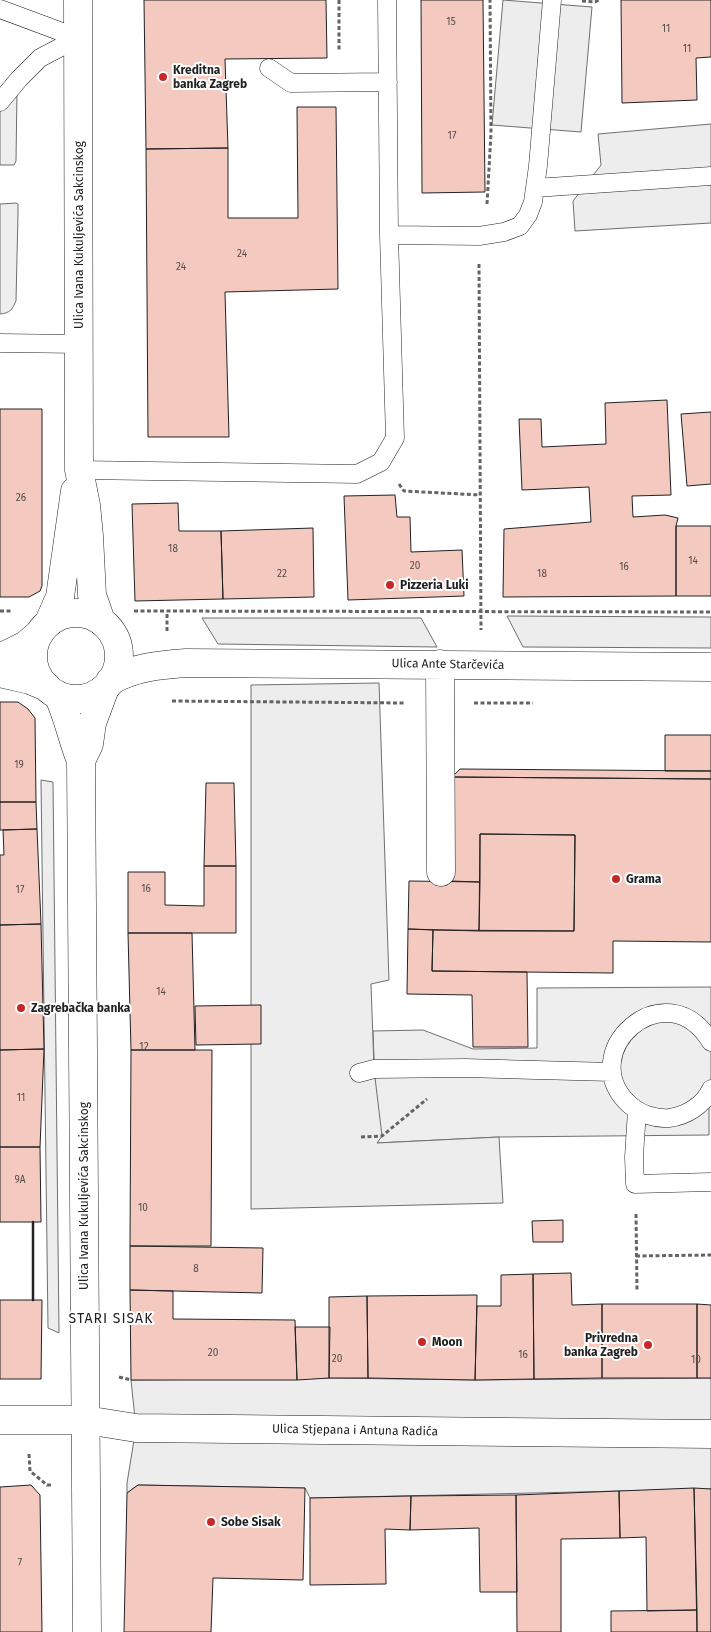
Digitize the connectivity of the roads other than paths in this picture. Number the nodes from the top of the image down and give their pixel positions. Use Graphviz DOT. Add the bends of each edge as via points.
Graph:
graph roads {
  1 [pos="78,0"];
  2 [pos="387,0"];
  3 [pos="552,0"];
  4 [pos="0,9"];
  5 [pos="78,38"];
  6 [pos="269,68"];
  7 [pos="388,82"];
  8 [pos="0,102"];
  9 [pos="711,176"];
  10 [pos="535,188"];
  11 [pos="389,235"];
  12 [pos="0,343"];
  13 [pos="79,344"];
  14 [pos="79,470"];
  15 [pos="107,626"];
  16 [pos="44,627"];
  17 [pos="0,658"];
  18 [pos="186,663"];
  19 [pos="440,664"];
  20 [pos="711,667"];
  21 [pos="0,673"];
  22 [pos="107,684"];
  23 [pos="52,691"];
  24 [pos="81,760"];
  25 [pos="441,872"];
  26 [pos="711,1042"];
  27 [pos="612,1072"];
  28 [pos="359,1073"];
  29 [pos="711,1089"];
  30 [pos="637,1110"];
  31 [pos="711,1182"];
  32 [pos="0,1420"];
  33 [pos="86,1420"];
  34 [pos="711,1434"];
  35 [pos="87,1632"];
  1 -- 5 [label="street, Ulica Ivana Kukuljevića Sakcinskog"];
  2 -- 7 [label="lane"];
  3 -- 10 [label="lane"];
  4 -- 5 [label="lane"];
  5 -- 8 [label="lane" via="40,58"];
  5 -- 13 [label="street, Ulica Ivana Kukuljevića Sakcinskog"];
  6 -- 7 [label="lane" via="290,84"];
  7 -- 11 [label="lane"];
  9 -- 10 [label="lane"];
  10 -- 11 [label="lane" via="534,202 528,215 520,226 504,232 479,236"];
  11 -- 14 [label="lane" via="395,438 381,462 357,474"];
  12 -- 13 [label="lane"];
  13 -- 14 [label="street, Ulica Ivana Kukuljevića Sakcinskog"];
  14 -- 15 [label="street, Ulica Ivana Kukuljevića Sakcinskog" via="86,505 92,595"];
  14 -- 16 [label="street, Ulica Ivana Kukuljevića Sakcinskog" via="60,597"];
  15 -- 16 [label="street" via="89,615 76,613 61,615"];
  15 -- 18 [label="street, Ulica Ante Starčevića" via="125,641"];
  15 -- 22 [label="street" via="117,644 119,656 117,669"];
  16 -- 17 [label="street" via="26,645"];
  16 -- 23 [label="street" via="35,643 33,656 39,678"];
  18 -- 19 [label="street, Ulica Ante Starčevića"];
  18 -- 22 [label="street, Ulica Ante Starčevića" via="152,665"];
  19 -- 20 [label="street, Ulica Ante Starčevića"];
  19 -- 25 [label="street"];
  21 -- 23 [label="street" via="30,680"];
  22 -- 23 [label="street" via="94,695 82,698 70,698"];
  22 -- 24 [label="street, Ulica Ivana Kukuljevića Sakcinskog"];
  23 -- 24 [label="street, Ulica Ivana Kukuljevića Sakcinskog" via="65,709"];
  24 -- 33 [label="street, Ulica Ivana Kukuljevića Sakcinskog"];
  26 -- 27 [label="lane" via="704,1031 691,1021 676,1014 660,1013 629,1027 613,1055"];
  27 -- 28 [label="lane" via="456,1068 374,1069"];
  27 -- 30 [label="lane" via="625,1100"];
  29 -- 30 [label="lane" via="699,1106 684,1114 652,1117"];
  30 -- 31 [label="lane" via="635,1184"];
  32 -- 33 [label="street, Ulica Stjepana i Antuna Radića"];
  33 -- 34 [label="street, Ulica Stjepana i Antuna Radića" via="136,1428"];
  33 -- 35 [label="street, Ulica Ivana Kukuljevića Sakcinskog"];
}
